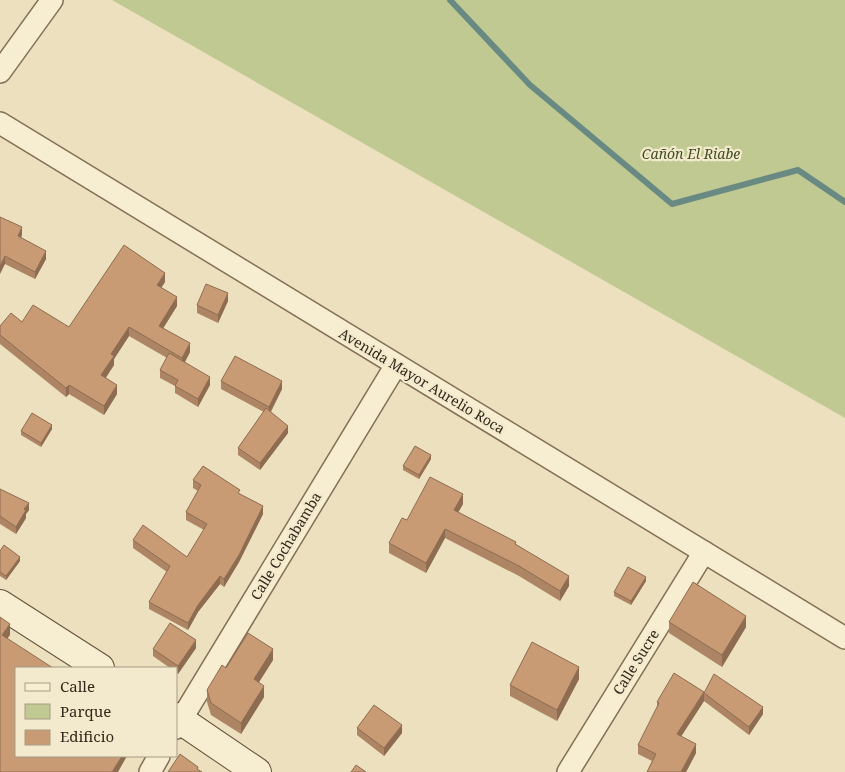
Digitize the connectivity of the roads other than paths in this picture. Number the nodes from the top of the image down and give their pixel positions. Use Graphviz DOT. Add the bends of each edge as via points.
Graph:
graph roads {
  1 [pos="52,0"];
  2 [pos="0,72"];
  3 [pos="0,123"];
  4 [pos="396,365"];
  5 [pos="704,552"];
  6 [pos="0,604"];
  7 [pos="845,638"];
  8 [pos="98,667"];
  9 [pos="178,722"];
  10 [pos="159,757"];
  11 [pos="150,772"];
  12 [pos="257,772"];
  13 [pos="568,772"];
  1 -- 2 [label="street"];
  3 -- 4 [label="street, Avenida Mayor Aurelio Roca"];
  4 -- 5 [label="street, Avenida Mayor Aurelio Roca"];
  4 -- 9 [label="street, Calle Cochabamba"];
  5 -- 7 [label="street, Avenida Mayor Aurelio Roca"];
  5 -- 13 [label="street, Calle Sucre"];
  6 -- 8 [label="street"];
  9 -- 12 [label="street"];
  10 -- 11 [label="street"];
}
